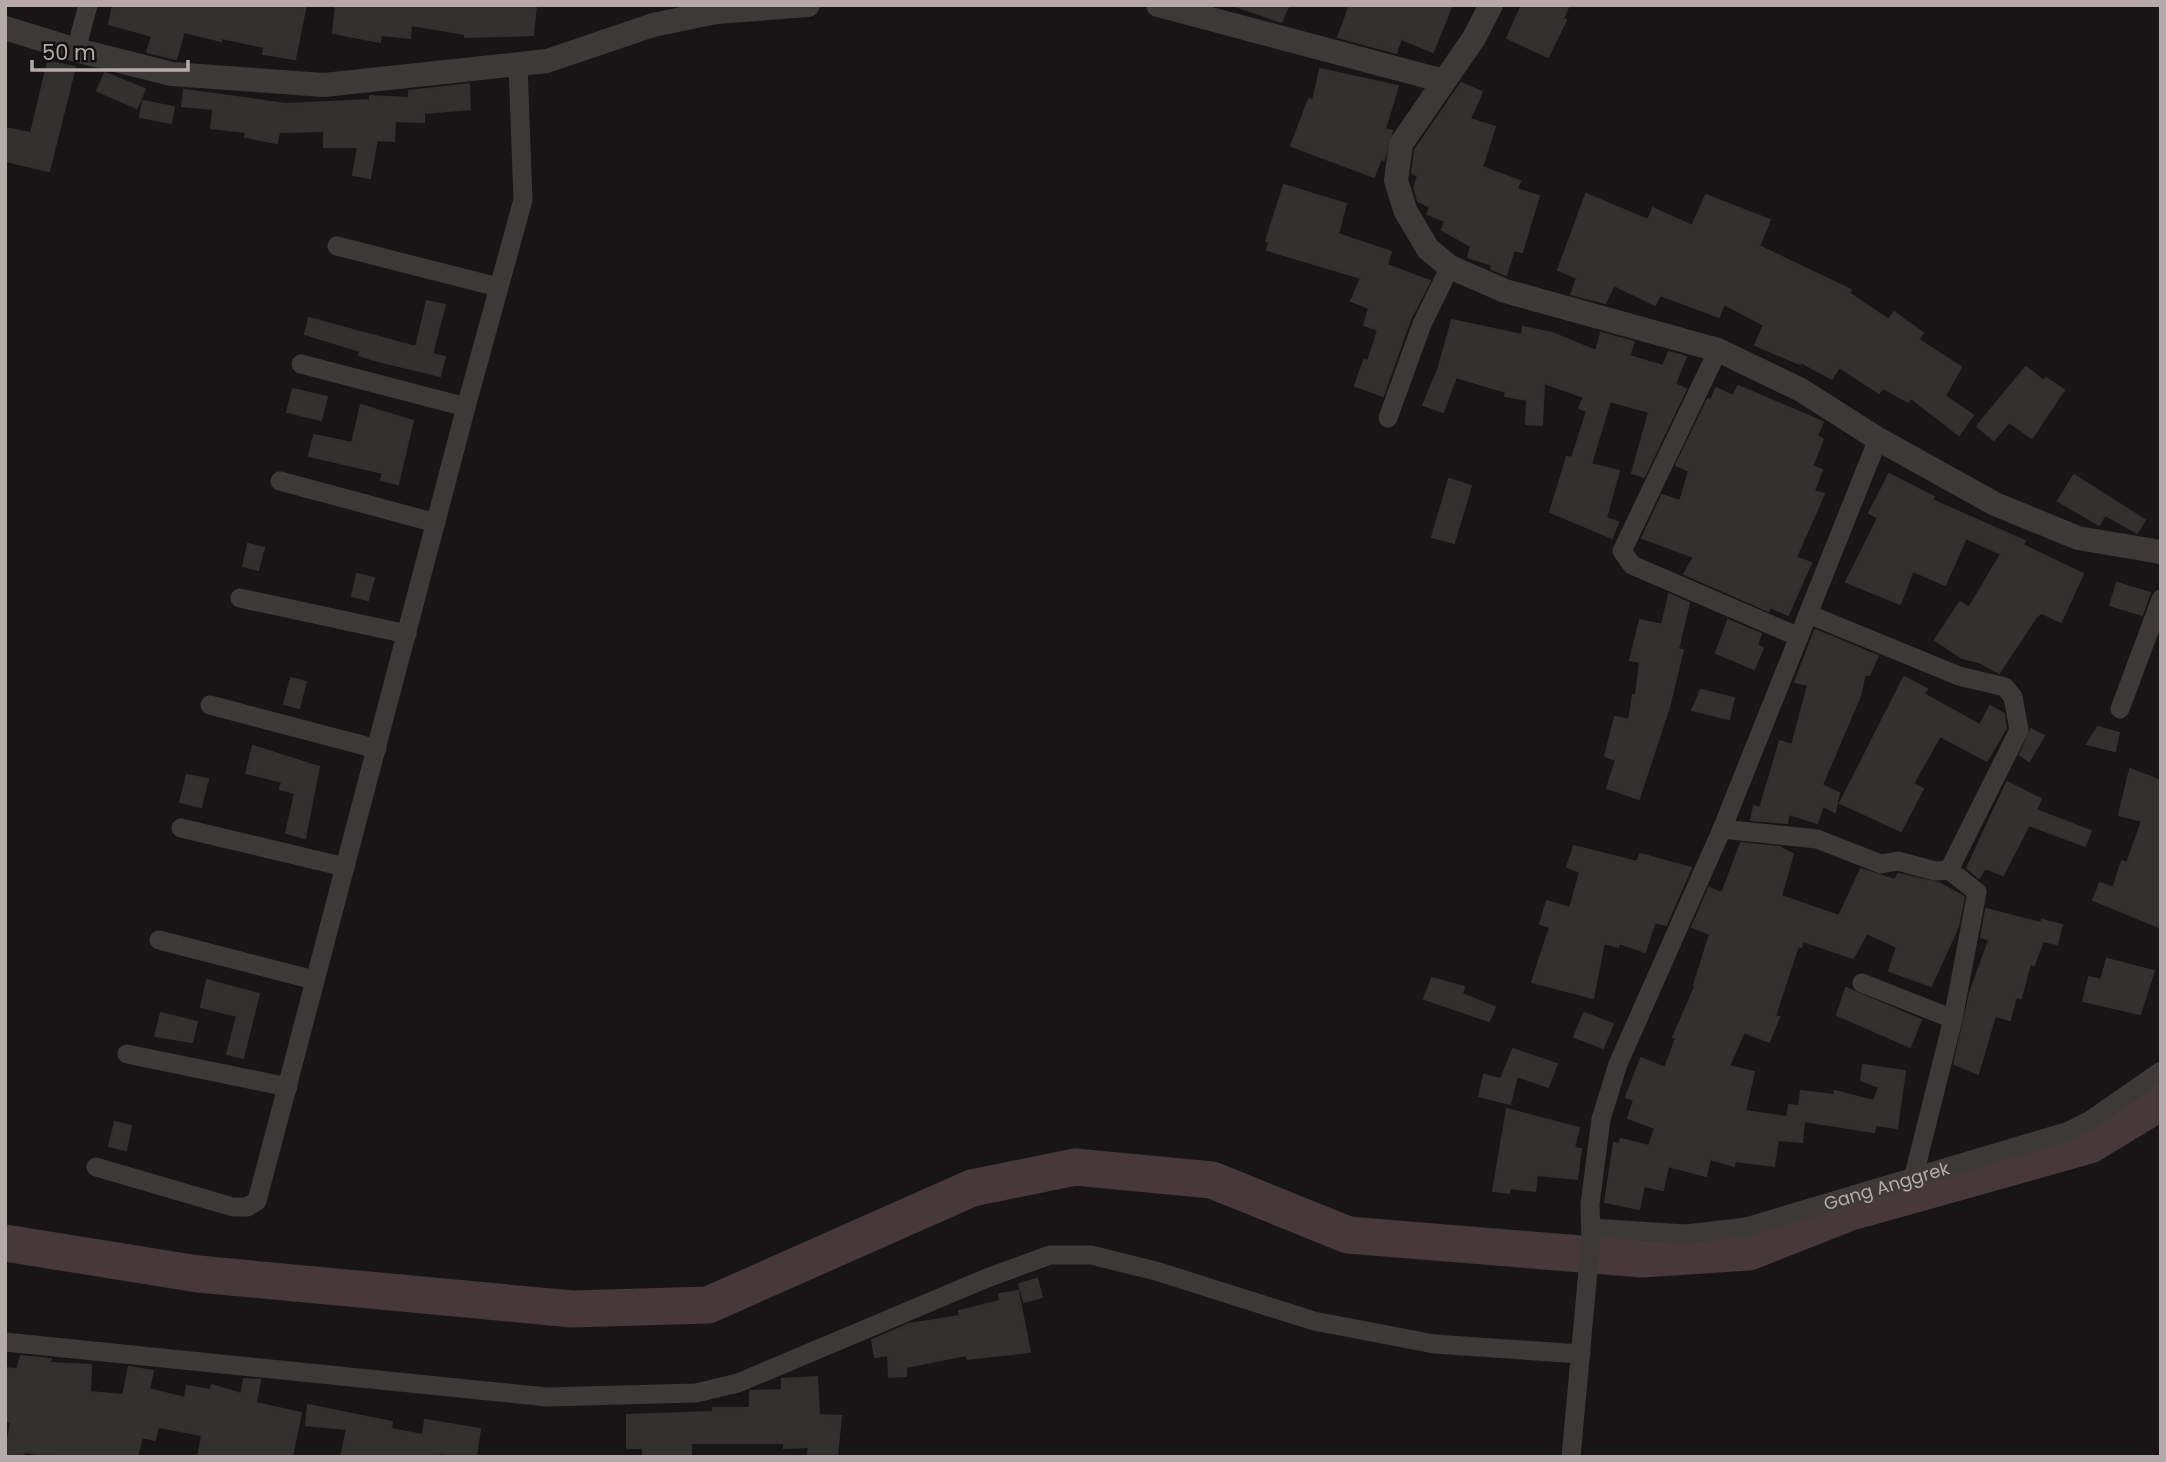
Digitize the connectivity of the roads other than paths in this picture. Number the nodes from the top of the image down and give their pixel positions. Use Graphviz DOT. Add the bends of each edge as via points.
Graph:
graph roads {
  1 [pos="88,5"];
  2 [pos="808,5"];
  3 [pos="1158,5"];
  4 [pos="1491,5"];
  5 [pos="5,27"];
  6 [pos="76,50"];
  7 [pos="518,65"];
  8 [pos="1444,81"];
  9 [pos="337,246"];
  10 [pos="1450,267"];
  11 [pos="498,287"];
  12 [pos="1718,350"];
  13 [pos="301,364"];
  14 [pos="466,407"];
  15 [pos="1388,418"];
  16 [pos="1878,439"];
  17 [pos="280,481"];
  18 [pos="436,523"];
  19 [pos="2161,552"];
  20 [pos="240,598"];
  21 [pos="2161,599"];
  22 [pos="1808,614"];
  23 [pos="407,634"];
  24 [pos="1799,637"];
  25 [pos="210,705"];
  26 [pos="2120,709"];
  27 [pos="377,749"];
  28 [pos="181,828"];
  29 [pos="1722,829"];
  30 [pos="345,867"];
  31 [pos="1950,870"];
  32 [pos="159,940"];
  33 [pos="314,980"];
  34 [pos="1862,983"];
  35 [pos="1953,1020"];
  36 [pos="127,1054"];
  37 [pos="2161,1071"];
  38 [pos="288,1087"];
  39 [pos="96,1167"];
  40 [pos="1914,1175"];
  41 [pos="1591,1222"];
  42 [pos="5,1342"];
  43 [pos="1581,1354"];
  44 [pos="1571,1457"];
  1 -- 6 [label="street"];
  2 -- 7 [label="street" via="703,15 653,25 547,61"];
  3 -- 8 [label="street"];
  4 -- 8 [label="street"];
  5 -- 6 [label="street"];
  6 -- 7 [label="street" via="172,74 324,85"];
  7 -- 11 [label="street" via="523,200"];
  8 -- 10 [label="street" via="1401,145 1395,180 1405,210 1428,248"];
  9 -- 11 [label="street"];
  10 -- 12 [label="street" via="1505,290"];
  10 -- 15 [label="street" via="1422,324"];
  11 -- 14 [label="street"];
  12 -- 16 [label="street" via="1801,390"];
  12 -- 24 [label="street" via="1623,556 1632,565"];
  13 -- 14 [label="street"];
  14 -- 18 [label="street"];
  16 -- 19 [label="street" via="1995,504 2056,531 2102,544"];
  16 -- 22 [label="street"];
  17 -- 18 [label="street"];
  18 -- 23 [label="street"];
  20 -- 23 [label="street"];
  21 -- 26 [label="street"];
  22 -- 24 [label="street"];
  22 -- 31 [label="street" via="1959,676 2005,687 2013,697 2019,730"];
  23 -- 27 [label="street"];
  24 -- 29 [label="street"];
  25 -- 27 [label="street"];
  27 -- 30 [label="street"];
  28 -- 30 [label="street"];
  29 -- 31 [label="street" via="1817,839 1881,864 1898,861 1935,871"];
  29 -- 41 [label="street" via="1618,1064 1601,1119"];
  30 -- 33 [label="street"];
  31 -- 35 [label="street" via="1972,886 1978,901"];
  32 -- 33 [label="street"];
  33 -- 38 [label="street"];
  34 -- 35 [label="street"];
  35 -- 40 [label="street"];
  36 -- 38 [label="street"];
  37 -- 40 [label="street, Gang Anggrek" via="2069,1131"];
  38 -- 39 [label="street" via="257,1201 247,1207 233,1207"];
  40 -- 41 [label="street, Gang Anggrek" via="1746,1227 1686,1234"];
  41 -- 43 [label="street"];
  42 -- 43 [label="street" via="547,1397 696,1393 738,1383 1050,1255 1091,1255 1314,1321 1434,1344"];
  43 -- 44 [label="street"];
}
